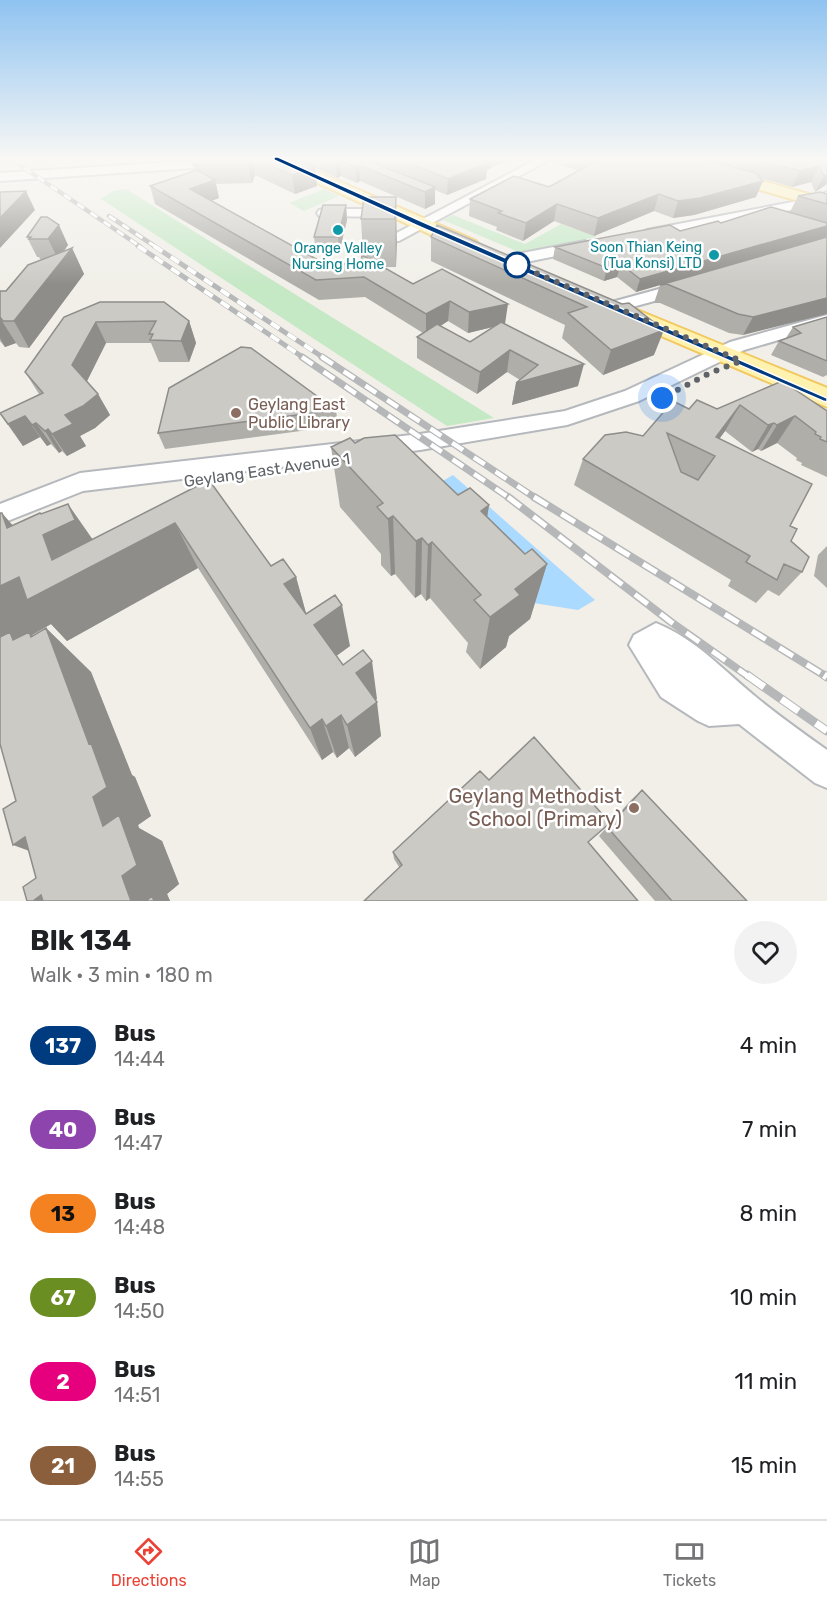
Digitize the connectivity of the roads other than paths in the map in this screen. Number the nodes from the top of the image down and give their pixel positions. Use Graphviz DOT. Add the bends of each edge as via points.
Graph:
graph roads {
  1 [pos="369,201"];
  2 [pos="444,201"];
  3 [pos="465,201"];
  4 [pos="819,201"];
  5 [pos="456,206"];
  6 [pos="763,212"];
  7 [pos="324,213"];
  8 [pos="396,213"];
  9 [pos="795,222"];
  10 [pos="420,224"];
  11 [pos="634,237"];
  12 [pos="394,238"];
  13 [pos="599,243"];
  14 [pos="507,261"];
  15 [pos="537,274"];
  16 [pos="699,283"];
  17 [pos="605,303"];
  18 [pos="827,320"];
  19 [pos="731,357"];
  20 [pos="827,398"];
  21 [pos="362,458"];
  22 [pos="0,514"];
  23 [pos="0,527"];
  24 [pos="744,708"];
  25 [pos="827,771"];
  1 -- 8 [label="main road"];
  2 -- 5 [label="street"];
  3 -- 5 [label="street"];
  4 -- 6 [label="street"];
  5 -- 10 [label="street"];
  6 -- 9 [label="street"];
  6 -- 11 [label="street"];
  7 -- 8 [label="street"];
  8 -- 10 [label="main road"];
  10 -- 12 [label="street"];
  10 -- 14 [label="main road"];
  13 -- 14 [label="street"];
  14 -- 15 [label="main road"];
  16 -- 17 [label="street"];
  17 -- 19 [label="main road"];
  18 -- 19 [label="street, Geylang East Avenue 1"];
  19 -- 20 [label="main road"];
  19 -- 21 [label="street, Geylang East Avenue 1" via="710,373 662,398 573,429"];
  21 -- 22 [label="street, Geylang East Avenue 1" via="80,482"];
  21 -- 23 [label="street, Geylang East Avenue 1" via="88,495"];
  24 -- 25 [label="street"];
}
